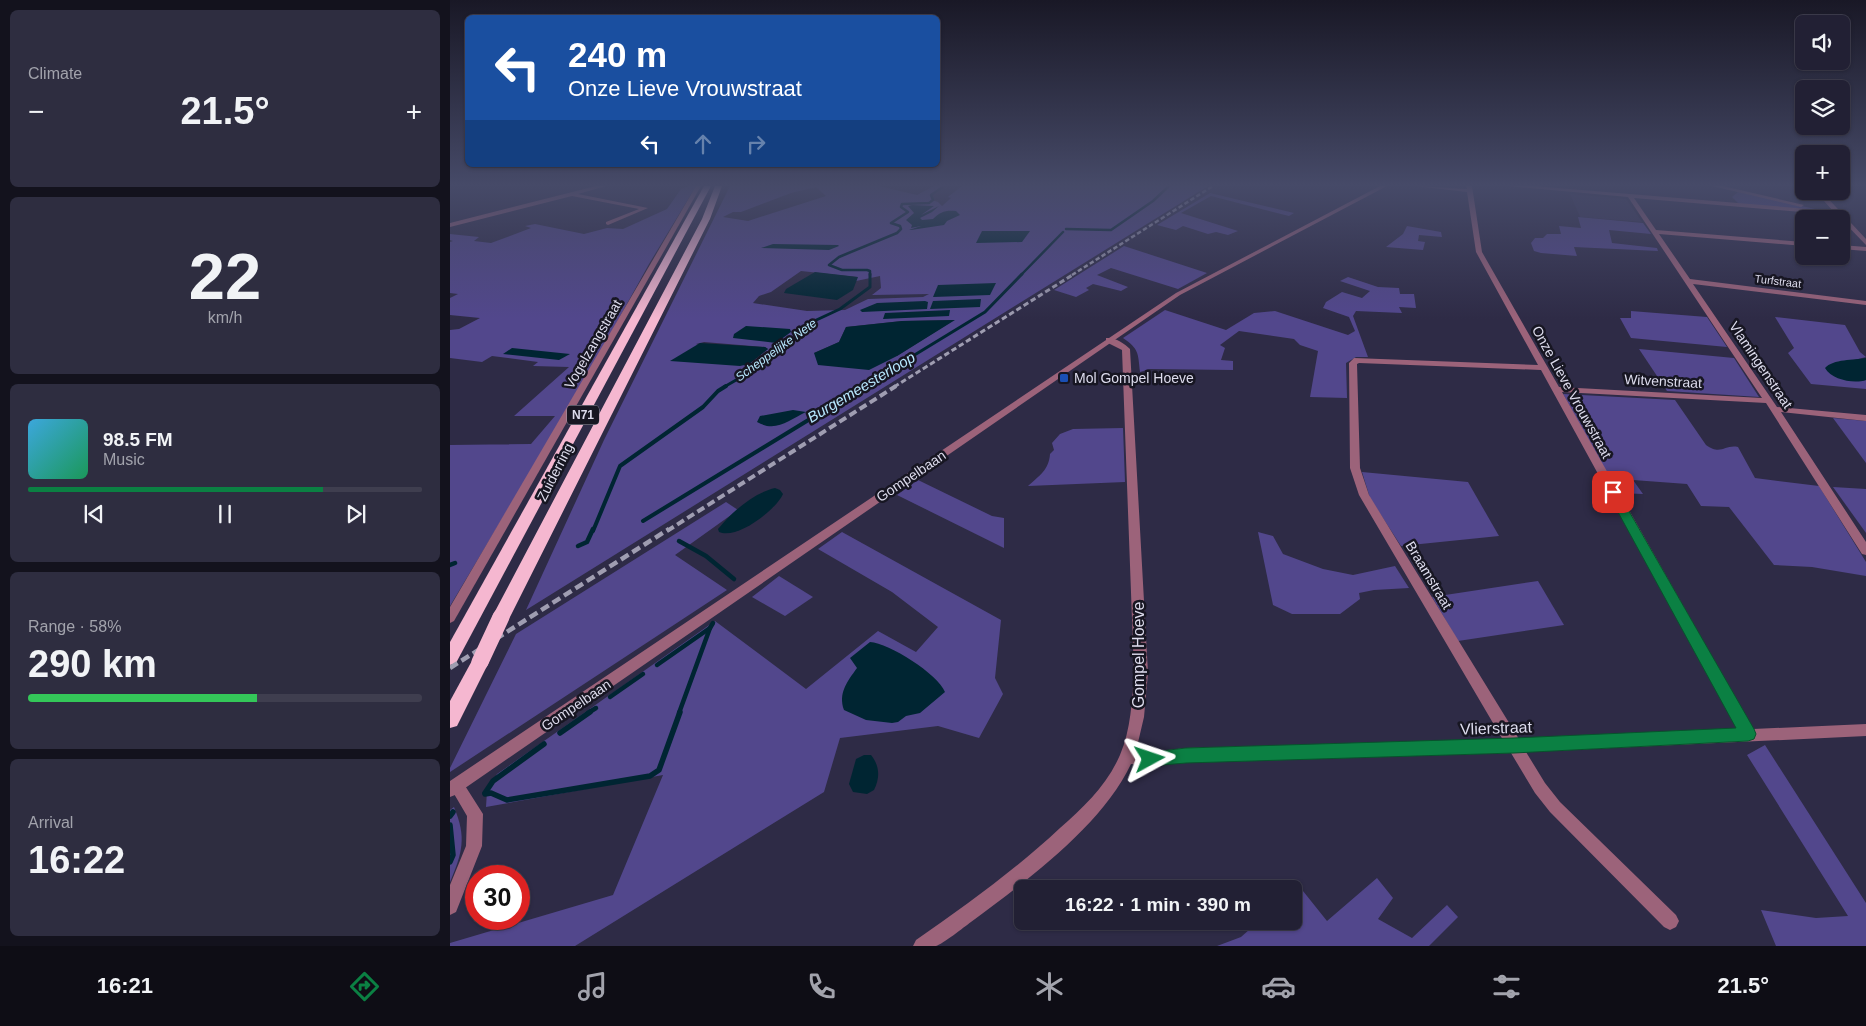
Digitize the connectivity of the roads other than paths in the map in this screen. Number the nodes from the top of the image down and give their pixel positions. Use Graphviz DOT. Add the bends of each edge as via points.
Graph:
graph roads {
  1 [pos="674,230"];
  2 [pos="684,230"];
  3 [pos="700,230"];
  4 [pos="1299,230"];
  5 [pos="1476,230"];
  6 [pos="1854,230"];
  7 [pos="1654,232"];
  8 [pos="1795,243"];
  9 [pos="1866,243"];
  10 [pos="1850,248"];
  11 [pos="1866,249"];
  12 [pos="1687,281"];
  13 [pos="1866,303"];
  14 [pos="1109,340"];
  15 [pos="1543,368"];
  16 [pos="1555,389"];
  17 [pos="1772,405"];
  18 [pos="1866,418"];
  19 [pos="1866,551"];
  20 [pos="450,618"];
  21 [pos="454,651"];
  22 [pos="450,720"];
  23 [pos="1866,730"];
  24 [pos="1748,734"];
  25 [pos="1514,746"];
  26 [pos="1127,757"];
  27 [pos="453,788"];
  28 [pos="450,906"];
  29 [pos="1670,921"];
  30 [pos="922,946"];
  1 -- 20 [label="street, Vogelzangstraat"];
  2 -- 21 [label="highway, Zuiderring / N71"];
  3 -- 22 [label="highway, Zuiderring / N71, bridge"];
  4 -- 14 [label="street, Gompelbaan" via="1178,294"];
  5 -- 15 [label="street, Onze Lieve Vrouwstraat" via="1479,252"];
  6 -- 9 [label="street"];
  7 -- 8 [label="street"];
  7 -- 12 [label="street, Vlamingenstraat"];
  10 -- 11 [label="street"];
  12 -- 13 [label="street, Turfstraat"];
  12 -- 17 [label="street, Vlamingenstraat"];
  14 -- 26 [label="street, Gompel Hoeve" via="1126,349 1141,673 1138,723"];
  14 -- 27 [label="street, Gompelbaan"];
  15 -- 16 [label="street, Onze Lieve Vrouwstraat"];
  15 -- 25 [label="street, Braamstraat" via="1367,360 1353,363 1355,468 1364,496"];
  16 -- 17 [label="street, Witvenstraat"];
  16 -- 24 [label="street, Onze Lieve Vrouwstraat"];
  17 -- 18 [label="street, Witvenstraat"];
  17 -- 19 [label="street, Vlamingenstraat"];
  23 -- 24 [label="street, Vlierstraat"];
  24 -- 25 [label="street, Vlierstraat"];
  25 -- 26 [label="street, Vlierstraat" via="1150,759"];
  25 -- 29 [label="street, Braamstraat" via="1555,807"];
  26 -- 30 [label="street, Gompel Hoeve" via="1105,795 1024,874"];
  27 -- 28 [label="street" via="475,814 474,846"];
}
